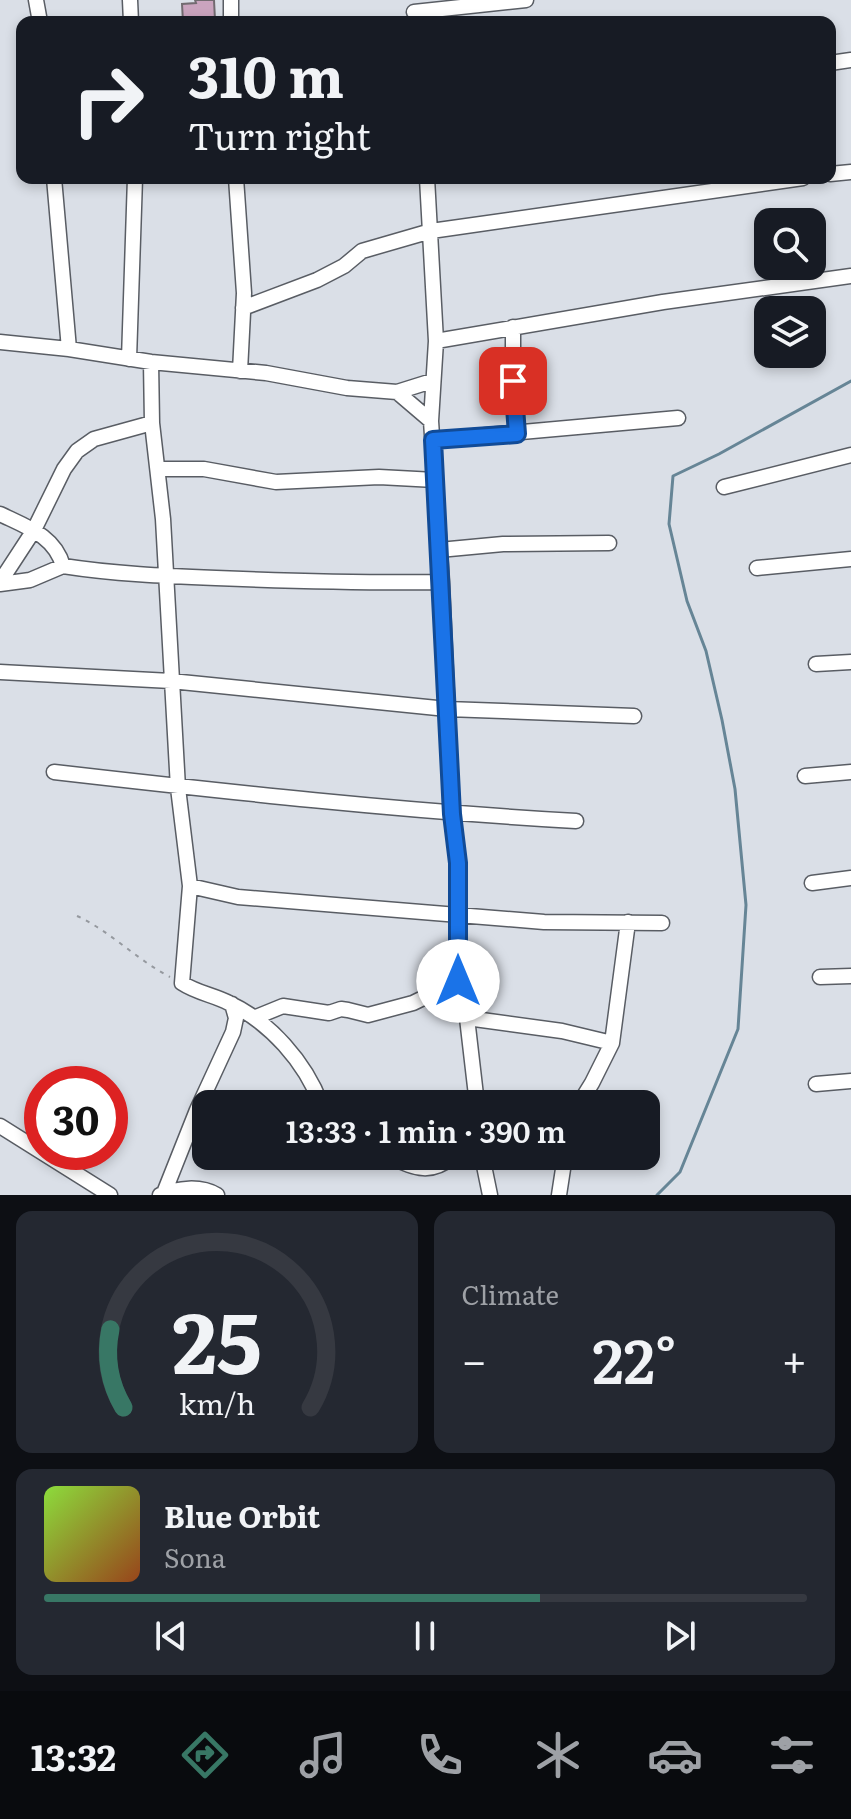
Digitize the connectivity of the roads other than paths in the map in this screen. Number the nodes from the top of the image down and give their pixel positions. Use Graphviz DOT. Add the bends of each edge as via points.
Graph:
graph roads {
  1 [pos="526,0"];
  2 [pos="414,11"];
  3 [pos="55,184"];
  4 [pos="135,184"];
  5 [pos="236,184"];
  6 [pos="427,184"];
  7 [pos="761,184"];
  8 [pos="431,231"];
  9 [pos="851,276"];
  10 [pos="243,308"];
  11 [pos="513,327"];
  12 [pos="436,341"];
  13 [pos="0,342"];
  14 [pos="69,349"];
  15 [pos="129,359"];
  16 [pos="151,362"];
  17 [pos="240,371"];
  18 [pos="432,381"];
  19 [pos="397,392"];
  20 [pos="678,418"];
  21 [pos="431,421"];
  22 [pos="152,423"];
  23 [pos="517,434"];
  24 [pos="433,440"];
  25 [pos="851,455"];
  26 [pos="158,469"];
  27 [pos="435,480"];
  28 [pos="724,487"];
  29 [pos="0,514"];
  30 [pos="34,530"];
  31 [pos="609,543"];
  32 [pos="439,550"];
  33 [pos="851,559"];
  34 [pos="63,566"];
  35 [pos="757,568"];
  36 [pos="166,576"];
  37 [pos="442,582"];
  38 [pos="0,583"];
  39 [pos="851,662"];
  40 [pos="816,664"];
  41 [pos="0,672"];
  42 [pos="171,681"];
  43 [pos="447,709"];
  44 [pos="634,716"];
  45 [pos="54,772"];
  46 [pos="851,772"];
  47 [pos="805,776"];
  48 [pos="178,788"];
  49 [pos="452,814"];
  50 [pos="576,821"];
  51 [pos="851,878"];
  52 [pos="812,883"];
  53 [pos="190,886"];
  54 [pos="458,915"];
  55 [pos="628,922"];
  56 [pos="662,923"];
  57 [pos="851,976"];
  58 [pos="820,977"];
  59 [pos="458,981"];
  60 [pos="232,1004"];
  61 [pos="256,1017"];
  62 [pos="467,1018"];
  63 [pos="612,1043"];
  64 [pos="851,1081"];
  65 [pos="816,1084"];
  66 [pos="314,1090"];
  67 [pos="475,1090"];
  68 [pos="588,1090"];
  69 [pos="0,1126"];
  70 [pos="485,1170"];
  71 [pos="563,1170"];
  72 [pos="162,1194"];
  73 [pos="110,1195"];
  74 [pos="217,1195"];
  75 [pos="490,1195"];
  76 [pos="559,1195"];
  1 -- 2 [label="street"];
  3 -- 14 [label="street"];
  4 -- 15 [label="street"];
  5 -- 10 [label="street"];
  6 -- 8 [label="street"];
  7 -- 8 [label="street"];
  8 -- 10 [label="street" via="362,251 317,280"];
  8 -- 12 [label="street"];
  9 -- 11 [label="street"];
  10 -- 17 [label="street"];
  11 -- 12 [label="street"];
  11 -- 23 [label="street"];
  12 -- 18 [label="street"];
  13 -- 14 [label="street"];
  14 -- 15 [label="street"];
  15 -- 16 [label="street"];
  16 -- 17 [label="street"];
  16 -- 22 [label="street"];
  17 -- 19 [label="street"];
  18 -- 19 [label="street"];
  18 -- 21 [label="street"];
  19 -- 21 [label="street"];
  20 -- 23 [label="street"];
  21 -- 24 [label="street"];
  22 -- 26 [label="street"];
  22 -- 30 [label="street" via="94,439 77,451"];
  23 -- 24 [label="street"];
  24 -- 27 [label="street"];
  25 -- 28 [label="street"];
  26 -- 27 [label="street" via="204,469 276,482"];
  26 -- 36 [label="street"];
  27 -- 32 [label="street"];
  29 -- 30 [label="street"];
  30 -- 34 [label="street" via="59,551"];
  30 -- 38 [label="street"];
  31 -- 32 [label="street"];
  32 -- 37 [label="street"];
  33 -- 35 [label="street"];
  34 -- 36 [label="street"];
  34 -- 38 [label="street" via="30,580"];
  36 -- 37 [label="street"];
  36 -- 42 [label="street"];
  37 -- 43 [label="street"];
  39 -- 40 [label="street"];
  41 -- 42 [label="street"];
  42 -- 43 [label="street"];
  42 -- 48 [label="street"];
  43 -- 44 [label="street"];
  43 -- 49 [label="street"];
  45 -- 48 [label="street"];
  46 -- 47 [label="street"];
  48 -- 49 [label="street"];
  48 -- 53 [label="street"];
  49 -- 50 [label="street"];
  49 -- 54 [label="street"];
  51 -- 52 [label="street"];
  53 -- 54 [label="street" via="238,897"];
  53 -- 60 [label="street" via="182,983"];
  54 -- 55 [label="street"];
  54 -- 59 [label="street"];
  55 -- 56 [label="street"];
  55 -- 63 [label="street"];
  57 -- 58 [label="street"];
  59 -- 61 [label="street" via="413,1003 368,1015 283,1006"];
  59 -- 62 [label="street"];
  60 -- 61 [label="street"];
  60 -- 72 [label="street" via="233,1032"];
  61 -- 66 [label="street" via="274,1032"];
  62 -- 63 [label="street"];
  62 -- 67 [label="street"];
  63 -- 68 [label="street"];
  64 -- 65 [label="street"];
  69 -- 73 [label="street"];
  70 -- 75 [label="street"];
  71 -- 76 [label="street"];
  72 -- 74 [label="street" via="196,1188"];
}
